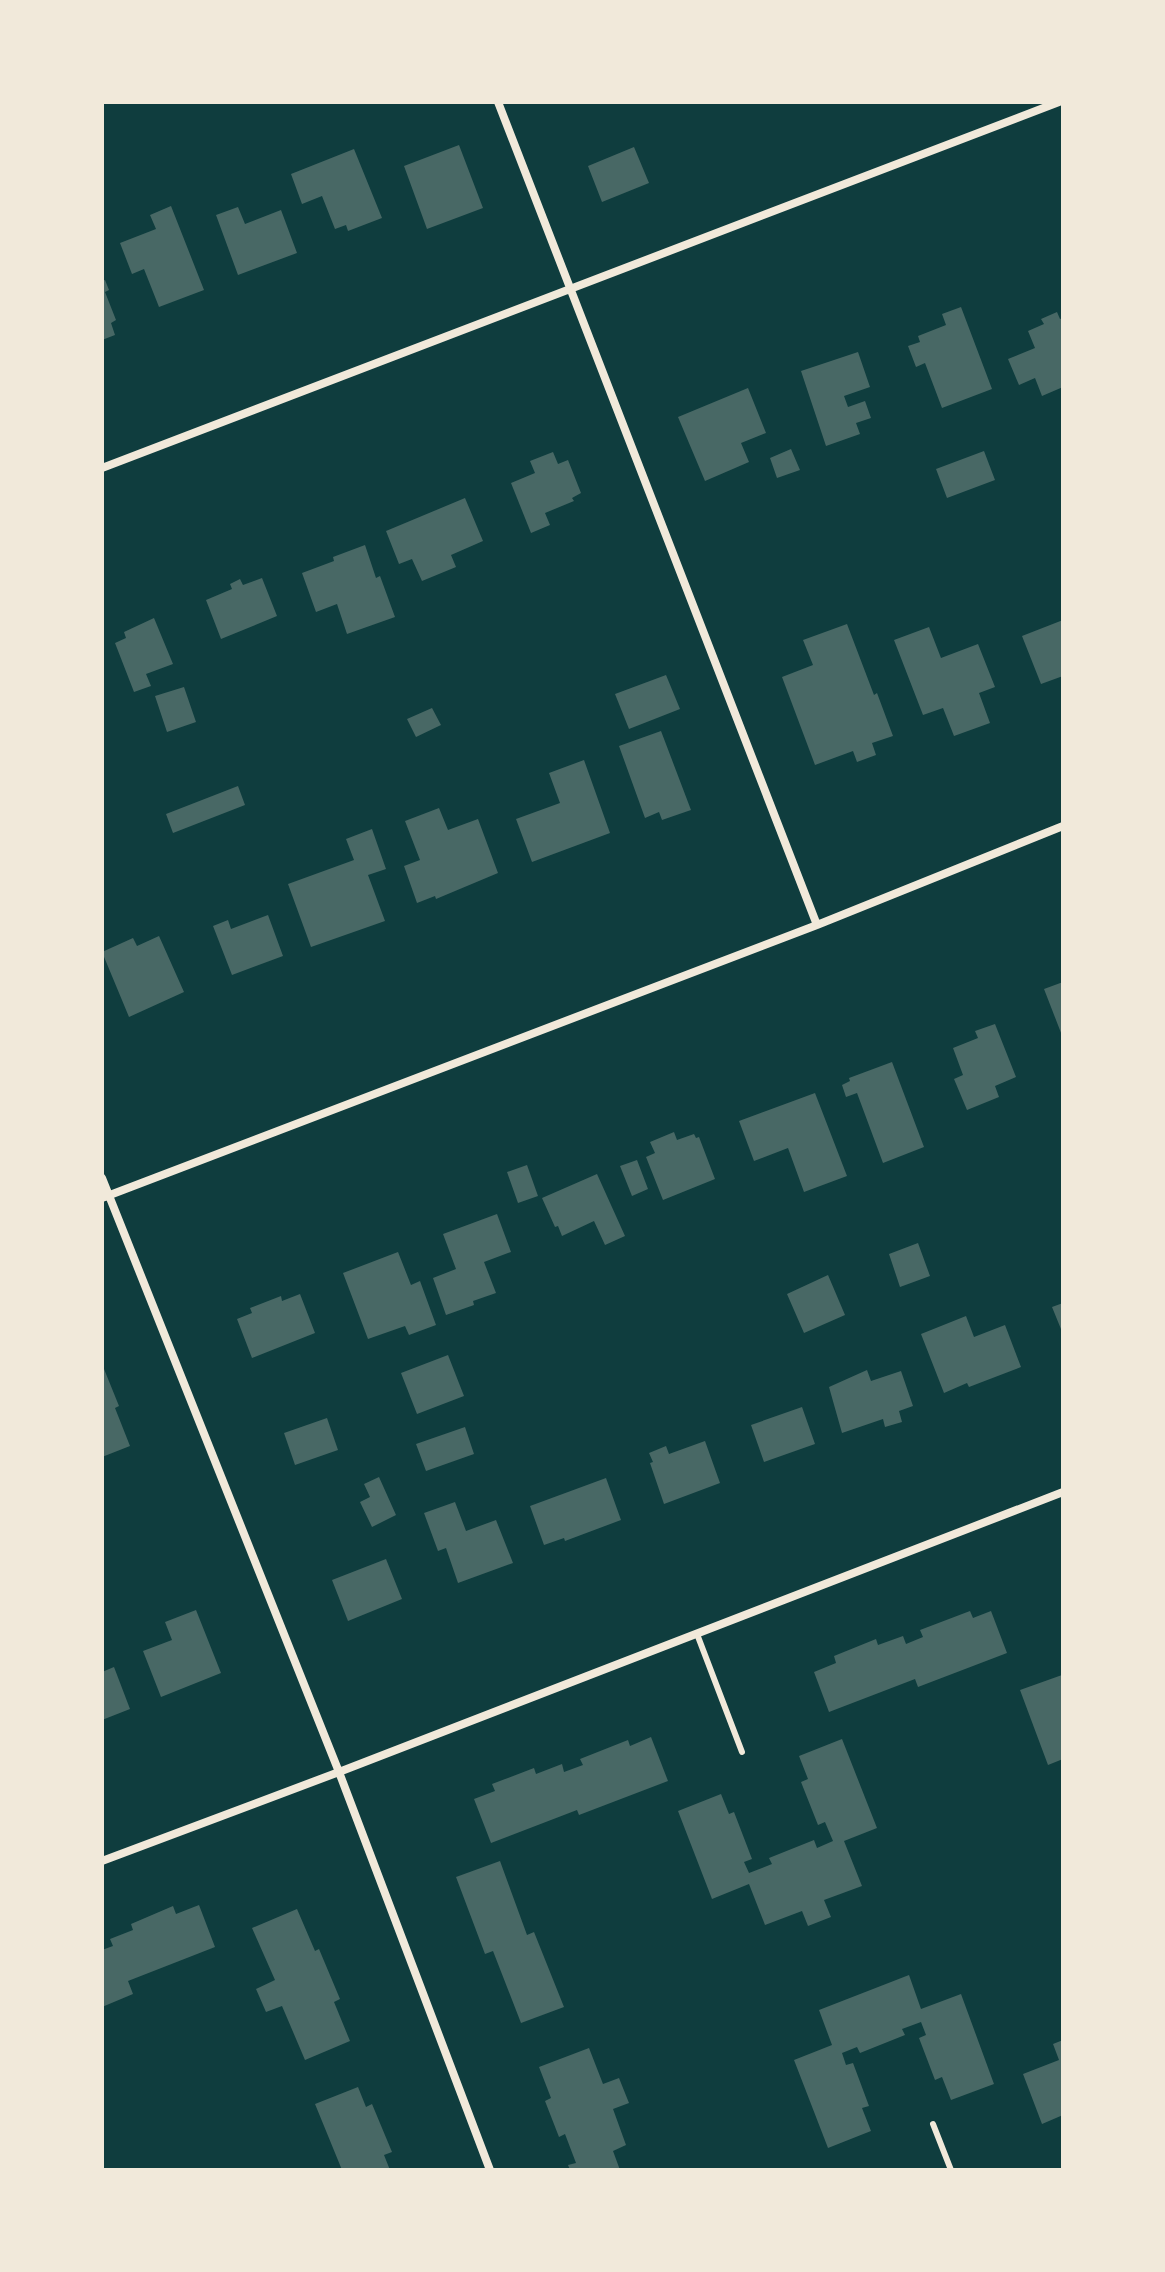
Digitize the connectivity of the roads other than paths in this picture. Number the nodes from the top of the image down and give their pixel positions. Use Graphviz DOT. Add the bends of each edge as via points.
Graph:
graph roads {
  1 [pos="498,102"];
  2 [pos="1059,102"];
  3 [pos="571,289"];
  4 [pos="102,468"];
  5 [pos="1063,826"];
  6 [pos="817,925"];
  7 [pos="102,1178"];
  8 [pos="105,1197"];
  9 [pos="1063,1492"];
  10 [pos="697,1634"];
  11 [pos="742,1752"];
  12 [pos="339,1772"];
  13 [pos="102,1861"];
  14 [pos="933,2124"];
  15 [pos="490,2170"];
  16 [pos="951,2170"];
  1 -- 3 [label="street"];
  2 -- 3 [label="street"];
  3 -- 4 [label="street"];
  3 -- 6 [label="street"];
  5 -- 6 [label="street"];
  6 -- 8 [label="street"];
  7 -- 8 [label="street"];
  8 -- 12 [label="street"];
  9 -- 10 [label="street"];
  10 -- 11 [label="lane"];
  10 -- 12 [label="street"];
  12 -- 13 [label="street"];
  12 -- 15 [label="street"];
  14 -- 16 [label="lane"];
}
